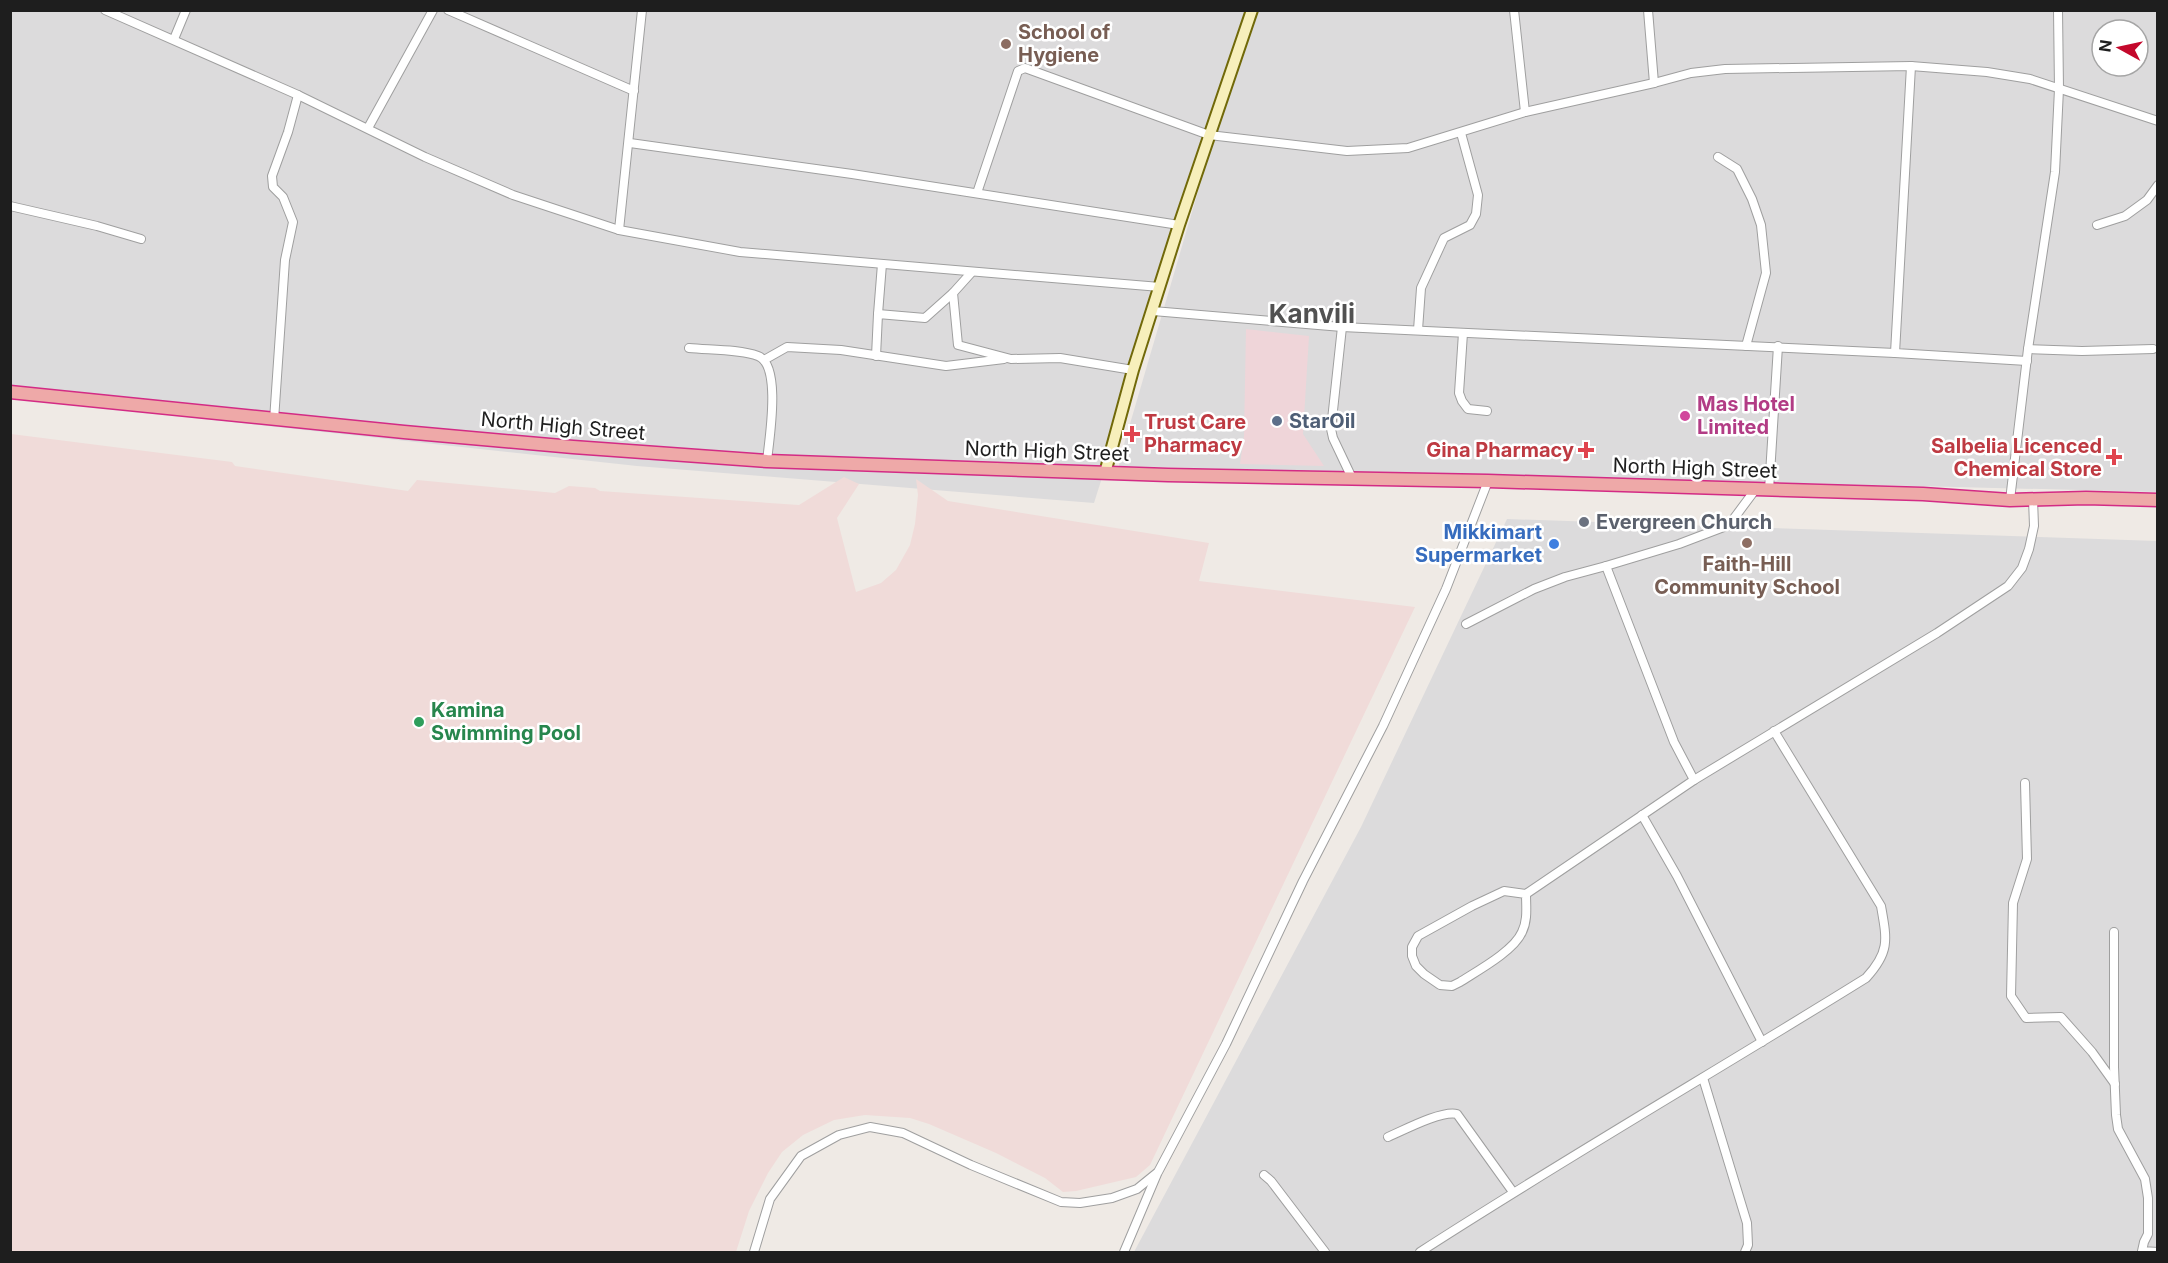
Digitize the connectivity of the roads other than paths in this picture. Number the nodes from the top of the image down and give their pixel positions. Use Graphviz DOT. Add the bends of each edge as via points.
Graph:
graph roads {
  1 [pos="105,10"];
  2 [pos="186,10"];
  3 [pos="433,10"];
  4 [pos="448,10"];
  5 [pos="642,10"];
  6 [pos="1252,10"];
  7 [pos="1514,10"];
  8 [pos="1648,10"];
  9 [pos="2058,10"];
  10 [pos="174,39"];
  11 [pos="1911,66"];
  12 [pos="1654,83"];
  13 [pos="2059,89"];
  14 [pos="634,91"];
  15 [pos="298,95"];
  16 [pos="1525,112"];
  17 [pos="2157,121"];
  18 [pos="368,128"];
  19 [pos="1461,133"];
  20 [pos="1209,135"];
  21 [pos="630,143"];
  22 [pos="1718,157"];
  23 [pos="2157,185"];
  24 [pos="977,193"];
  25 [pos="10,207"];
  26 [pos="1179,225"];
  27 [pos="2097,225"];
  28 [pos="619,230"];
  29 [pos="141,239"];
  30 [pos="882,264"];
  31 [pos="971,273"];
  32 [pos="1160,287"];
  33 [pos="953,293"];
  34 [pos="1153,311"];
  35 [pos="878,314"];
  36 [pos="1342,327"];
  37 [pos="1418,330"];
  38 [pos="1463,333"];
  39 [pos="1746,346"];
  40 [pos="1778,346"];
  41 [pos="689,348"];
  42 [pos="2028,349"];
  43 [pos="2152,349"];
  44 [pos="1894,353"];
  45 [pos="876,356"];
  46 [pos="1011,359"];
  47 [pos="764,360"];
  48 [pos="2027,361"];
  49 [pos="1132,370"];
  50 [pos="10,392"];
  51 [pos="1487,411"];
  52 [pos="274,420"];
  53 [pos="767,462"];
  54 [pos="1105,472"];
  55 [pos="1352,478"];
  56 [pos="1488,481"];
  57 [pos="1755,490"];
  58 [pos="1769,490"];
  59 [pos="2033,499"];
  60 [pos="2010,500"];
  61 [pos="2157,500"];
  62 [pos="1606,566"];
  63 [pos="1466,624"];
  64 [pos="1774,731"];
  65 [pos="1694,780"];
  66 [pos="2025,783"];
  67 [pos="1642,815"];
  68 [pos="1526,894"];
  69 [pos="2114,932"];
  70 [pos="1762,1042"];
  71 [pos="1703,1078"];
  72 [pos="2115,1084"];
  73 [pos="1388,1137"];
  74 [pos="1158,1172"];
  75 [pos="1264,1175"];
  76 [pos="1513,1192"];
  77 [pos="2157,1228"];
  78 [pos="2148,1234"];
  79 [pos="754,1252"];
  80 [pos="1124,1252"];
  81 [pos="1325,1252"];
  82 [pos="1420,1252"];
  83 [pos="1745,1252"];
  84 [pos="2142,1252"];
  85 [pos="2157,1252"];
  1 -- 10 [label="street"];
  2 -- 10 [label="street"];
  3 -- 18 [label="street"];
  4 -- 14 [label="street"];
  5 -- 14 [label="street"];
  6 -- 20 [label="main road"];
  7 -- 16 [label="street"];
  8 -- 12 [label="street"];
  9 -- 13 [label="street"];
  10 -- 15 [label="street"];
  11 -- 12 [label="street" via="1725,69"];
  11 -- 13 [label="street" via="1987,72"];
  11 -- 44 [label="street"];
  12 -- 16 [label="street"];
  13 -- 17 [label="street"];
  13 -- 42 [label="street" via="2055,172"];
  14 -- 21 [label="street"];
  15 -- 18 [label="street"];
  15 -- 52 [label="street" via="272,176 273,187 293,222 285,260"];
  16 -- 19 [label="street"];
  18 -- 28 [label="street" via="425,158 513,195"];
  19 -- 20 [label="street" via="1408,148 1347,152"];
  19 -- 37 [label="street" via="1478,195 1476,214 1470,225 1444,238 1421,288"];
  20 -- 24 [label="street" via="1025,68 1018,71"];
  20 -- 26 [label="main road"];
  21 -- 24 [label="street"];
  21 -- 28 [label="street"];
  22 -- 39 [label="street" via="1737,169 1761,225 1766,273"];
  23 -- 27 [label="street" via="2147,200 2125,216"];
  24 -- 26 [label="street"];
  25 -- 29 [label="street"];
  26 -- 32 [label="main road"];
  28 -- 30 [label="street" via="740,252"];
  30 -- 31 [label="street"];
  30 -- 35 [label="street"];
  31 -- 32 [label="street"];
  31 -- 33 [label="street"];
  32 -- 34 [label="main road"];
  33 -- 35 [label="street" via="925,318"];
  33 -- 46 [label="street" via="957,345"];
  34 -- 36 [label="street"];
  34 -- 49 [label="main road"];
  35 -- 45 [label="street"];
  36 -- 37 [label="street"];
  36 -- 55 [label="street" via="1331,429"];
  37 -- 38 [label="street"];
  38 -- 39 [label="street"];
  38 -- 51 [label="street" via="1459,393 1468,409"];
  39 -- 40 [label="street"];
  40 -- 44 [label="street"];
  40 -- 58 [label="street"];
  41 -- 47 [label="street" via="746,353"];
  42 -- 43 [label="street"];
  42 -- 48 [label="street"];
  44 -- 48 [label="street"];
  45 -- 46 [label="street" via="946,366"];
  45 -- 47 [label="street" via="787,347"];
  46 -- 49 [label="street" via="1060,358"];
  47 -- 53 [label="street" via="769,367 772,404"];
  48 -- 60 [label="street"];
  49 -- 54 [label="main road"];
  50 -- 52 [label="highway, North High Street"];
  52 -- 53 [label="highway, North High Street"];
  53 -- 54 [label="highway, North High Street"];
  54 -- 55 [label="highway, North High Street"];
  55 -- 56 [label="highway, North High Street"];
  56 -- 57 [label="highway, North High Street"];
  56 -- 74 [label="street" via="1446,589 1383,726 1303,881 1226,1044"];
  57 -- 58 [label="highway, North High Street"];
  57 -- 62 [label="street" via="1729,525"];
  58 -- 60 [label="highway, North High Street"];
  59 -- 60 [label="highway, North High Street"];
  59 -- 61 [label="highway, North High Street"];
  59 -- 64 [label="street" via="2034,526 2029,549 2022,568 2008,586"];
  62 -- 63 [label="street" via="1534,589"];
  62 -- 65 [label="street" via="1674,742"];
  64 -- 65 [label="street"];
  64 -- 70 [label="street" via="1881,906 1886,934 1880,963 1866,978"];
  65 -- 67 [label="street"];
  66 -- 72 [label="street" via="2026,859 2013,903 2011,996 2026,1018 2061,1017"];
  67 -- 68 [label="street"];
  67 -- 70 [label="street"];
  68 -- 68 [label="street" via="1523,932 1515,944 1460,982 1440,985 1416,966 1412,946 1418,936 1504,891"];
  69 -- 72 [label="street"];
  70 -- 71 [label="street"];
  71 -- 76 [label="street"];
  71 -- 83 [label="street" via="1747,1223"];
  72 -- 78 [label="street" via="2118,1128 2145,1179"];
  73 -- 76 [label="street" via="1452,1112 1457,1114"];
  74 -- 79 [label="street" via="1137,1189 1112,1198 1061,1202 903,1133 870,1127 839,1135 801,1156 770,1199"];
  74 -- 80 [label="street"];
  75 -- 81 [label="street"];
  76 -- 82 [label="street"];
  77 -- 78 [label="street"];
  78 -- 84 [label="street"];
  84 -- 85 [label="street"];
}
